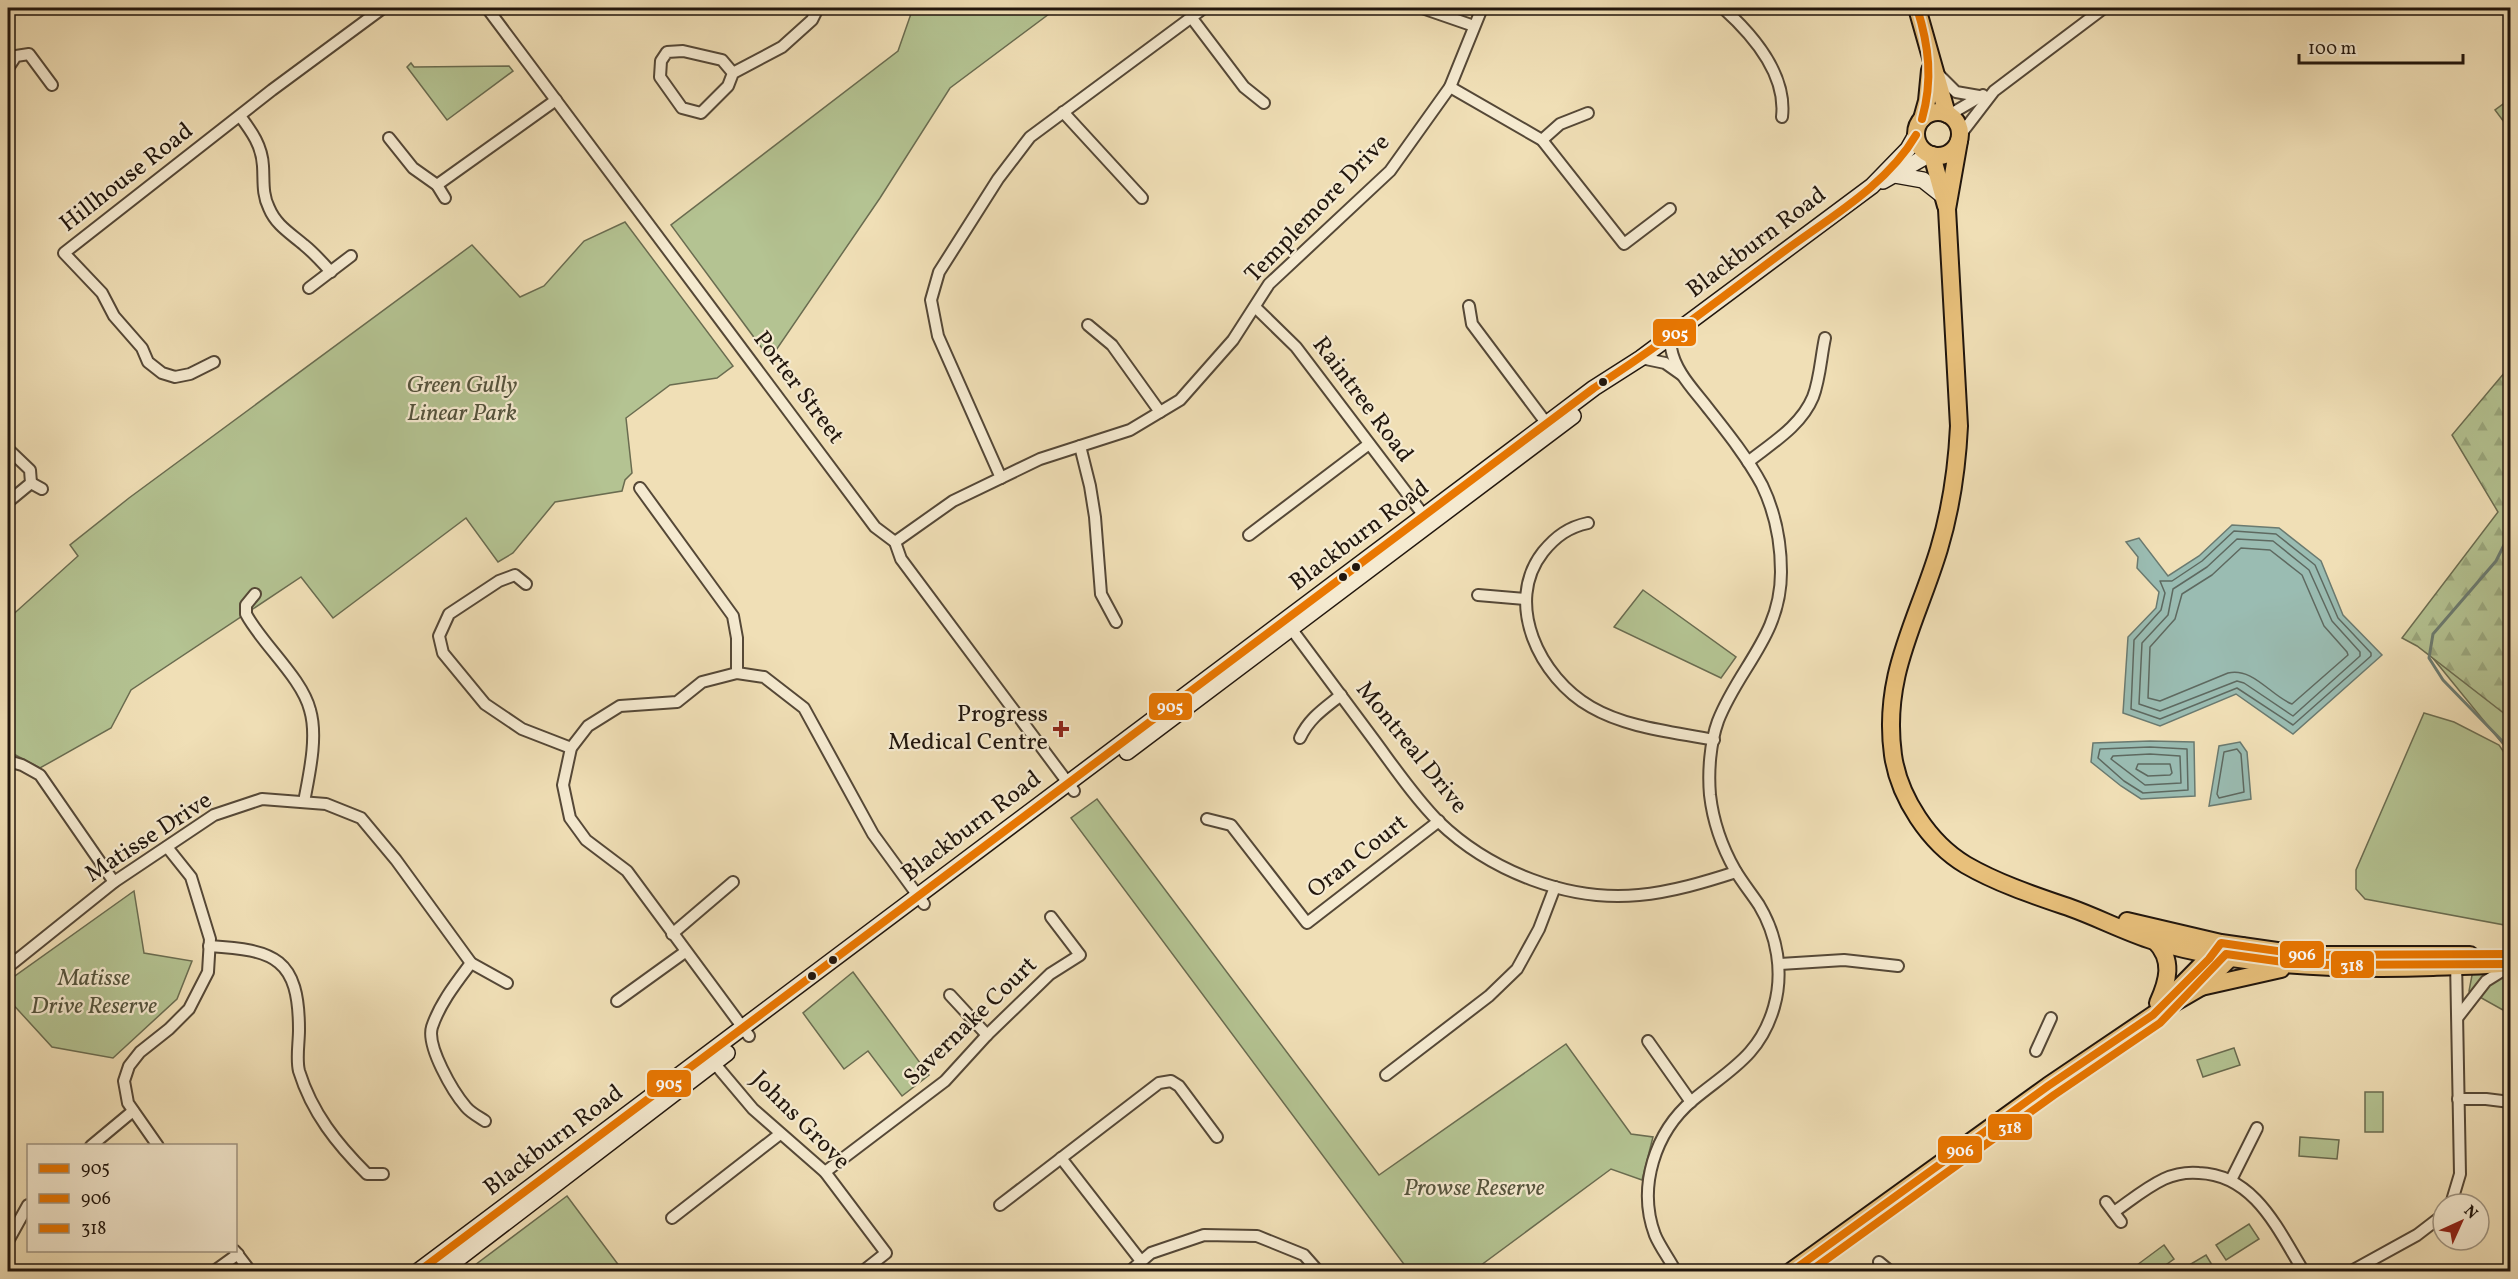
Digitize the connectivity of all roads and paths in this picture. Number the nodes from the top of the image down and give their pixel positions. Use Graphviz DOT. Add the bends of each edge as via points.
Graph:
graph roads {
  1 [pos="383,8"];
  2 [pos="487,8"];
  3 [pos="818,8"];
  4 [pos="1204,8"];
  5 [pos="1422,8"];
  6 [pos="1482,8"];
  7 [pos="1723,8"];
  8 [pos="1917,8"];
  9 [pos="2104,8"];
  10 [pos="1191,17"];
  11 [pos="1474,26"];
  12 [pos="1931,62"];
  13 [pos="8,68"];
  14 [pos="734,73"];
  15 [pos="52,85"];
  16 [pos="1450,87"];
  17 [pos="1994,91"];
  18 [pos="1979,96"];
  19 [pos="556,100"];
  20 [pos="1264,103"];
  21 [pos="1063,112"];
  22 [pos="1588,113"];
  23 [pos="1948,114"];
  24 [pos="240,116"];
  25 [pos="1782,117"];
  26 [pos="1919,127"];
  27 [pos="389,138"];
  28 [pos="1960,138"];
  29 [pos="1542,140"];
  30 [pos="1931,154"];
  31 [pos="1895,175"];
  32 [pos="437,185"];
  33 [pos="1872,186"];
  34 [pos="445,198"];
  35 [pos="1142,198"];
  36 [pos="1945,202"];
  37 [pos="1670,209"];
  38 [pos="351,256"];
  39 [pos="330,272"];
  40 [pos="309,288"];
  41 [pos="1469,306"];
  42 [pos="1255,307"];
  43 [pos="1088,325"];
  44 [pos="1675,333"];
  45 [pos="1825,338"];
  46 [pos="1641,358"];
  47 [pos="214,362"];
  48 [pos="1682,375"];
  49 [pos="1160,412"];
  50 [pos="1547,424"];
  51 [pos="1369,444"];
  52 [pos="1080,446"];
  53 [pos="8,449"];
  54 [pos="1748,462"];
  55 [pos="1001,478"];
  56 [pos="31,483"];
  57 [pos="640,488"];
  58 [pos="42,489"];
  59 [pos="8,502"];
  60 [pos="1427,520"];
  61 [pos="1588,523"];
  62 [pos="1249,535"];
  63 [pos="895,542"];
  64 [pos="526,584"];
  65 [pos="255,594"];
  66 [pos="1479,595"];
  67 [pos="1525,599"];
  68 [pos="1116,622"];
  69 [pos="1288,625"];
  70 [pos="737,673"];
  71 [pos="1341,695"];
  72 [pos="1300,738"];
  73 [pos="1714,740"];
  74 [pos="571,748"];
  75 [pos="8,761"];
  76 [pos="1071,787"];
  77 [pos="304,802"];
  78 [pos="1207,819"];
  79 [pos="1439,821"];
  80 [pos="167,847"];
  81 [pos="1736,872"];
  82 [pos="114,882"];
  83 [pos="733,882"];
  84 [pos="1555,887"];
  85 [pos="921,900"];
  86 [pos="2077,910"];
  87 [pos="1052,917"];
  88 [pos="672,934"];
  89 [pos="2155,941"];
  90 [pos="209,946"];
  91 [pos="2218,949"];
  92 [pos="685,952"];
  93 [pos="2237,952"];
  94 [pos="2511,954"];
  95 [pos="2456,961"];
  96 [pos="471,963"];
  97 [pos="1780,964"];
  98 [pos="2511,964"];
  99 [pos="1898,966"];
  100 [pos="2309,966"];
  101 [pos="8,967"];
  102 [pos="507,983"];
  103 [pos="2201,987"];
  104 [pos="950,995"];
  105 [pos="617,1001"];
  106 [pos="2153,1015"];
  107 [pos="2458,1017"];
  108 [pos="2051,1018"];
  109 [pos="746,1032"];
  110 [pos="987,1035"];
  111 [pos="1648,1041"];
  112 [pos="2036,1051"];
  113 [pos="710,1059"];
  114 [pos="1386,1075"];
  115 [pos="2458,1099"];
  116 [pos="1691,1102"];
  117 [pos="2511,1102"];
  118 [pos="133,1111"];
  119 [pos="485,1121"];
  120 [pos="2257,1128"];
  121 [pos="780,1134"];
  122 [pos="1217,1137"];
  123 [pos="93,1144"];
  124 [pos="157,1144"];
  125 [pos="1062,1158"];
  126 [pos="825,1172"];
  127 [pos="382,1174"];
  128 [pos="2231,1180"];
  129 [pos="2455,1192"];
  130 [pos="2106,1202"];
  131 [pos="1000,1204"];
  132 [pos="27,1207"];
  133 [pos="2114,1212"];
  134 [pos="672,1218"];
  135 [pos="2121,1222"];
  136 [pos="2431,1224"];
  137 [pos="8,1241"];
  138 [pos="236,1252"];
  139 [pos="1141,1261"];
  140 [pos="1879,1262"];
  141 [pos="213,1272"];
  142 [pos="250,1272"];
  143 [pos="417,1272"];
  144 [pos="441,1272"];
  145 [pos="862,1272"];
  146 [pos="1129,1272"];
  147 [pos="1319,1272"];
  148 [pos="1676,1272"];
  149 [pos="1790,1272"];
  150 [pos="1891,1272"];
  151 [pos="2304,1272"];
  152 [pos="2350,1272"];
  1 -- 24 [label="street, Hillhouse Road"];
  2 -- 19 [label="street, Porter Street"];
  3 -- 14 [label="street" via="812,20 782,47"];
  4 -- 10 [label="street"];
  5 -- 11 [label="street"];
  6 -- 11 [label="street, Templemore Drive"];
  7 -- 25 [label="street" via="1751,36 1772,70 1782,92"];
  8 -- 12 [label="main road"];
  9 -- 17 [label="street"];
  10 -- 20 [label="street" via="1244,87"];
  10 -- 21 [label="street"];
  11 -- 16 [label="street, Templemore Drive"];
  12 -- 18 [label="street" via="1956,92"];
  12 -- 23 [label="main road"];
  12 -- 26 [label="main road" via="1928,101"];
  13 -- 15 [label="street" via="16,56 29,54"];
  14 -- 14 [label="street" via="728,86 701,113 682,108 660,77 661,61 667,52 675,51 723,60"];
  16 -- 29 [label="street"];
  16 -- 42 [label="street, Templemore Drive" via="1390,171 1269,284"];
  17 -- 18 [label="street"];
  17 -- 28 [label="street"];
  18 -- 23 [label="street"];
  19 -- 32 [label="street"];
  19 -- 63 [label="street, Porter Street" via="875,527"];
  21 -- 35 [label="street"];
  21 -- 55 [label="street" via="1030,136 998,179 939,272 931,300 938,336"];
  22 -- 29 [label="street" via="1560,124"];
  23 -- 26 [label="main road" via="1934,112"];
  23 -- 28 [label="main road" via="1958,123"];
  24 -- 39 [label="street" via="260,147 269,209 278,224 318,256"];
  24 -- 47 [label="street, Hillhouse Road" via="64,254 102,293 148,362 162,373 190,374"];
  26 -- 30 [label="main road" via="1921,148"];
  26 -- 33 [label="main road, Blackburn Road" via="1908,149"];
  27 -- 32 [label="street" via="413,168"];
  28 -- 30 [label="main road" via="1948,153"];
  28 -- 36 [label="main road"];
  29 -- 37 [label="street" via="1624,244"];
  30 -- 31 [label="main road, Blackburn Road"];
  30 -- 36 [label="main road"];
  31 -- 33 [label="main road, Blackburn Road"];
  31 -- 36 [label="main road" via="1923,180"];
  32 -- 34 [label="street"];
  33 -- 44 [label="main road, Blackburn Road"];
  36 -- 86 [label="main road" via="1959,426 1957,462 1939,550 1895,677 1891,705 1893,756 1906,797 1932,836 1948,851 1964,864 2008,886"];
  38 -- 39 [label="street"];
  39 -- 40 [label="street"];
  41 -- 50 [label="street" via="1472,324"];
  42 -- 49 [label="street, Templemore Drive" via="1233,340 1180,400"];
  42 -- 51 [label="street, Raintree Road" via="1296,346"];
  43 -- 49 [label="street" via="1112,345"];
  44 -- 46 [label="main road, Blackburn Road"];
  44 -- 48 [label="street" via="1671,348"];
  45 -- 54 [label="street" via="1814,395 1806,410 1793,427"];
  46 -- 48 [label="street" via="1665,363"];
  46 -- 50 [label="main road, Blackburn Road"];
  46 -- 60 [label="main road, Blackburn Road" via="1524,455"];
  48 -- 54 [label="street"];
  49 -- 52 [label="street, Templemore Drive" via="1130,430"];
  50 -- 60 [label="main road, Blackburn Road"];
  51 -- 60 [label="street, Raintree Road"];
  51 -- 62 [label="street"];
  52 -- 55 [label="street, Templemore Drive"];
  52 -- 68 [label="street" via="1095,517 1101,594"];
  53 -- 56 [label="street" via="30,470"];
  54 -- 73 [label="street" via="1777,527 1779,599 1772,624 1718,722"];
  55 -- 63 [label="street, Templemore Drive" via="953,501"];
  56 -- 58 [label="street"];
  56 -- 59 [label="street"];
  57 -- 70 [label="street" via="733,616 738,638"];
  60 -- 69 [label="main road, Blackburn Road"];
  61 -- 67 [label="street" via="1573,526 1549,544 1538,559"];
  63 -- 76 [label="street, Porter Street" via="901,559"];
  64 -- 74 [label="street" via="515,575 499,581 448,614 439,636 443,653 485,704 522,729"];
  65 -- 77 [label="street" via="246,605 246,614 297,685 310,710 313,753"];
  66 -- 67 [label="street"];
  67 -- 73 [label="street" via="1544,662 1566,688 1591,707 1617,718"];
  69 -- 71 [label="street, Montreal Drive"];
  69 -- 76 [label="main road, Blackburn Road"];
  70 -- 74 [label="street" via="702,682 676,702 620,706 588,726"];
  70 -- 85 [label="street" via="764,677 804,708 873,834"];
  71 -- 72 [label="street" via="1306,724"];
  71 -- 79 [label="street, Montreal Drive"];
  73 -- 81 [label="street" via="1710,796 1716,826"];
  74 -- 88 [label="street" via="563,785 570,818 586,840 627,871"];
  75 -- 82 [label="street" via="40,776"];
  76 -- 85 [label="main road, Blackburn Road"];
  77 -- 80 [label="street, Matisse Drive" via="262,799 214,815"];
  77 -- 96 [label="street, Matisse Drive" via="326,804 361,818"];
  78 -- 79 [label="street, Oran Court" via="1231,825 1307,923"];
  79 -- 84 [label="street, Montreal Drive" via="1473,849 1511,870"];
  80 -- 82 [label="street, Matisse Drive"];
  80 -- 90 [label="street" via="191,877"];
  81 -- 84 [label="street, Montreal Drive" via="1699,884 1639,895 1604,895"];
  81 -- 97 [label="street" via="1770,926"];
  82 -- 101 [label="street, Matisse Drive"];
  83 -- 88 [label="street"];
  84 -- 114 [label="street" via="1539,929 1517,969 1489,996"];
  85 -- 109 [label="main road, Blackburn Road"];
  86 -- 89 [label="main road"];
  86 -- 91 [label="main road"];
  87 -- 110 [label="street, Savernake Court" via="1080,955 1050,974"];
  88 -- 92 [label="street"];
  89 -- 91 [label="main road"];
  89 -- 106 [label="main road" via="2163,950 2168,981"];
  90 -- 118 [label="street" via="208,972 189,1009 129,1065 124,1082"];
  90 -- 127 [label="street" via="249,948 273,956 288,972 299,1006 298,1069 314,1109 341,1148 367,1174"];
  91 -- 93 [label="main road"];
  91 -- 106 [label="main road"];
  92 -- 105 [label="street"];
  92 -- 109 [label="street"];
  93 -- 95 [label="main road"];
  93 -- 100 [label="main road"];
  93 -- 103 [label="main road"];
  94 -- 95 [label="main road"];
  95 -- 98 [label="main road"];
  95 -- 100 [label="main road" via="2397,968"];
  95 -- 107 [label="street"];
  96 -- 102 [label="street, Matisse Drive"];
  96 -- 119 [label="street" via="443,1002 431,1030 444,1073 467,1109"];
  97 -- 99 [label="street" via="1844,960"];
  97 -- 116 [label="street" via="1774,1006 1753,1050 1741,1064"];
  98 -- 107 [label="street" via="2486,981"];
  100 -- 103 [label="main road" via="2267,971"];
  103 -- 106 [label="main road"];
  104 -- 110 [label="street"];
  106 -- 149 [label="main road"];
  107 -- 115 [label="street"];
  108 -- 112 [label="street"];
  109 -- 113 [label="main road, Blackburn Road"];
  110 -- 126 [label="street, Savernake Court" via="945,1081"];
  111 -- 116 [label="street"];
  113 -- 121 [label="street, Johns Grove" via="753,1110"];
  113 -- 143 [label="main road, Blackburn Road"];
  113 -- 144 [label="main road, Blackburn Road"];
  115 -- 117 [label="street"];
  115 -- 129 [label="street" via="2460,1174"];
  116 -- 148 [label="street" via="1669,1126 1650,1172 1649,1200 1655,1235"];
  118 -- 123 [label="street"];
  118 -- 124 [label="street"];
  120 -- 128 [label="street"];
  121 -- 126 [label="street, Johns Grove"];
  121 -- 134 [label="street"];
  122 -- 125 [label="street" via="1179,1086 1171,1081 1159,1083"];
  125 -- 131 [label="street"];
  125 -- 139 [label="street"];
  126 -- 145 [label="street, Johns Grove" via="886,1253"];
  128 -- 133 [label="street" via="2204,1173 2173,1176"];
  128 -- 151 [label="street" via="2262,1206"];
  130 -- 133 [label="street"];
  132 -- 137 [label="street"];
  133 -- 135 [label="street"];
  136 -- 152 [label="street"];
  138 -- 141 [label="street"];
  138 -- 142 [label="street"];
  139 -- 146 [label="street"];
  139 -- 147 [label="street" via="1151,1253 1204,1235 1257,1236 1304,1255"];
  140 -- 150 [label="street"];
}
